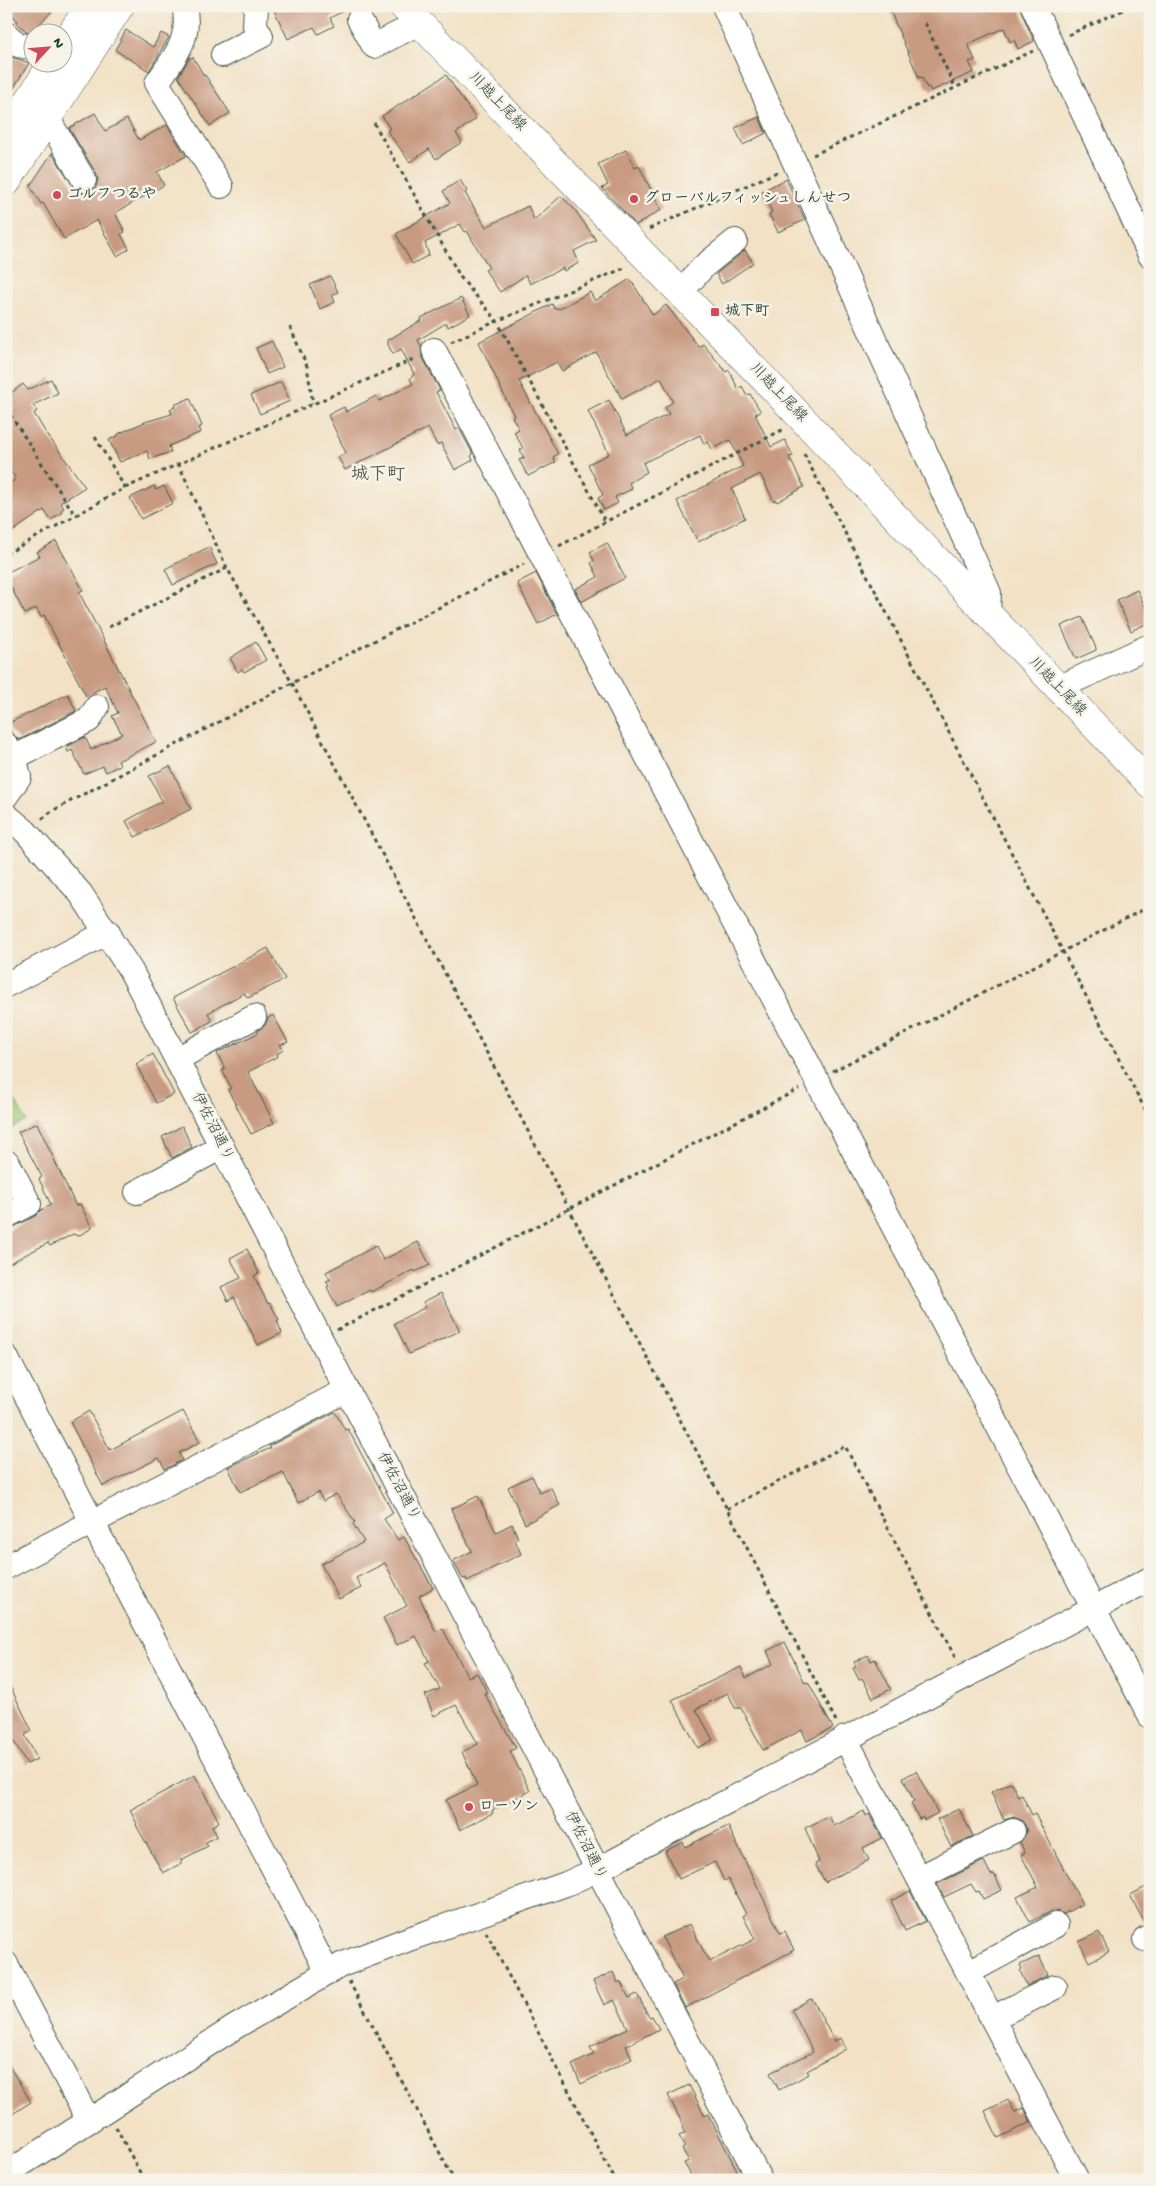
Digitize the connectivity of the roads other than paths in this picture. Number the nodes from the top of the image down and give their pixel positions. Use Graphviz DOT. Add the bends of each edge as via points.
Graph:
graph roads {
  1 [pos="89,6"];
  2 [pos="120,6"];
  3 [pos="184,6"];
  4 [pos="256,6"];
  5 [pos="724,6"];
  6 [pos="1033,6"];
  7 [pos="411,14"];
  8 [pos="359,18"];
  9 [pos="72,32"];
  10 [pos="6,34"];
  11 [pos="22,46"];
  12 [pos="223,55"];
  13 [pos="47,72"];
  14 [pos="48,119"];
  15 [pos="6,136"];
  16 [pos="84,180"];
  17 [pos="6,183"];
  18 [pos="221,186"];
  19 [pos="735,241"];
  20 [pos="1150,255"];
  21 [pos="681,292"];
  22 [pos="434,350"];
  23 [pos="988,614"];
  24 [pos="1150,646"];
  25 [pos="1058,688"];
  26 [pos="97,707"];
  27 [pos="10,751"];
  28 [pos="1150,784"];
  29 [pos="6,796"];
  30 [pos="6,815"];
  31 [pos="108,932"];
  32 [pos="6,985"];
  33 [pos="254,1017"];
  34 [pos="177,1059"];
  35 [pos="222,1147"];
  36 [pos="8,1163"];
  37 [pos="137,1192"];
  38 [pos="6,1216"];
  39 [pos="6,1357"];
  40 [pos="347,1390"];
  41 [pos="91,1523"];
  42 [pos="6,1567"];
  43 [pos="1150,1579"];
  44 [pos="1094,1608"];
  45 [pos="1150,1716"];
  46 [pos="845,1738"];
  47 [pos="1013,1831"];
  48 [pos="597,1870"];
  49 [pos="919,1878"];
  50 [pos="1056,1925"];
  51 [pos="6,1964"];
  52 [pos="334,1969"];
  53 [pos="969,1972"];
  54 [pos="1055,1987"];
  55 [pos="993,2018"];
  56 [pos="98,2115"];
  57 [pos="6,2174"];
  58 [pos="760,2180"];
  59 [pos="1077,2180"];
  1 -- 9 [label="main road"];
  2 -- 14 [label="main road"];
  3 -- 18 [label="street" via="186,25 183,43 158,83"];
  4 -- 12 [label="street" via="255,26 261,36"];
  5 -- 23 [label="street" via="989,592"];
  6 -- 20 [label="street"];
  7 -- 8 [label="street" via="374,46"];
  7 -- 21 [label="main road, 川越上尾線"];
  10 -- 11 [label="street"];
  13 -- 15 [label="main road"];
  14 -- 16 [label="street"];
  14 -- 17 [label="main road"];
  19 -- 21 [label="street" via="704,266"];
  21 -- 23 [label="main road, 川越上尾線"];
  22 -- 44 [label="street"];
  23 -- 25 [label="main road, 川越上尾線"];
  24 -- 25 [label="street"];
  25 -- 28 [label="main road, 川越上尾線"];
  26 -- 27 [label="street" via="89,720"];
  27 -- 29 [label="street" via="19,777"];
  30 -- 31 [label="street, 伊佐沼通り" via="25,831 81,894"];
  31 -- 32 [label="street"];
  31 -- 34 [label="street, 伊佐沼通り"];
  33 -- 34 [label="street"];
  34 -- 35 [label="street, 伊佐沼通り"];
  35 -- 37 [label="street"];
  35 -- 40 [label="street, 伊佐沼通り"];
  36 -- 38 [label="street" via="29,1204"];
  39 -- 41 [label="street"];
  40 -- 41 [label="street"];
  40 -- 48 [label="street, 伊佐沼通り"];
  41 -- 42 [label="street"];
  41 -- 52 [label="street"];
  43 -- 44 [label="street"];
  44 -- 45 [label="street"];
  44 -- 46 [label="street"];
  46 -- 48 [label="street"];
  46 -- 49 [label="street"];
  47 -- 49 [label="street"];
  48 -- 52 [label="street"];
  48 -- 58 [label="street, 伊佐沼通り"];
  49 -- 53 [label="street"];
  50 -- 53 [label="street"];
  51 -- 56 [label="street"];
  52 -- 56 [label="street" via="235,2027"];
  53 -- 55 [label="street"];
  54 -- 55 [label="street"];
  55 -- 59 [label="street"];
  56 -- 57 [label="street"];
}
